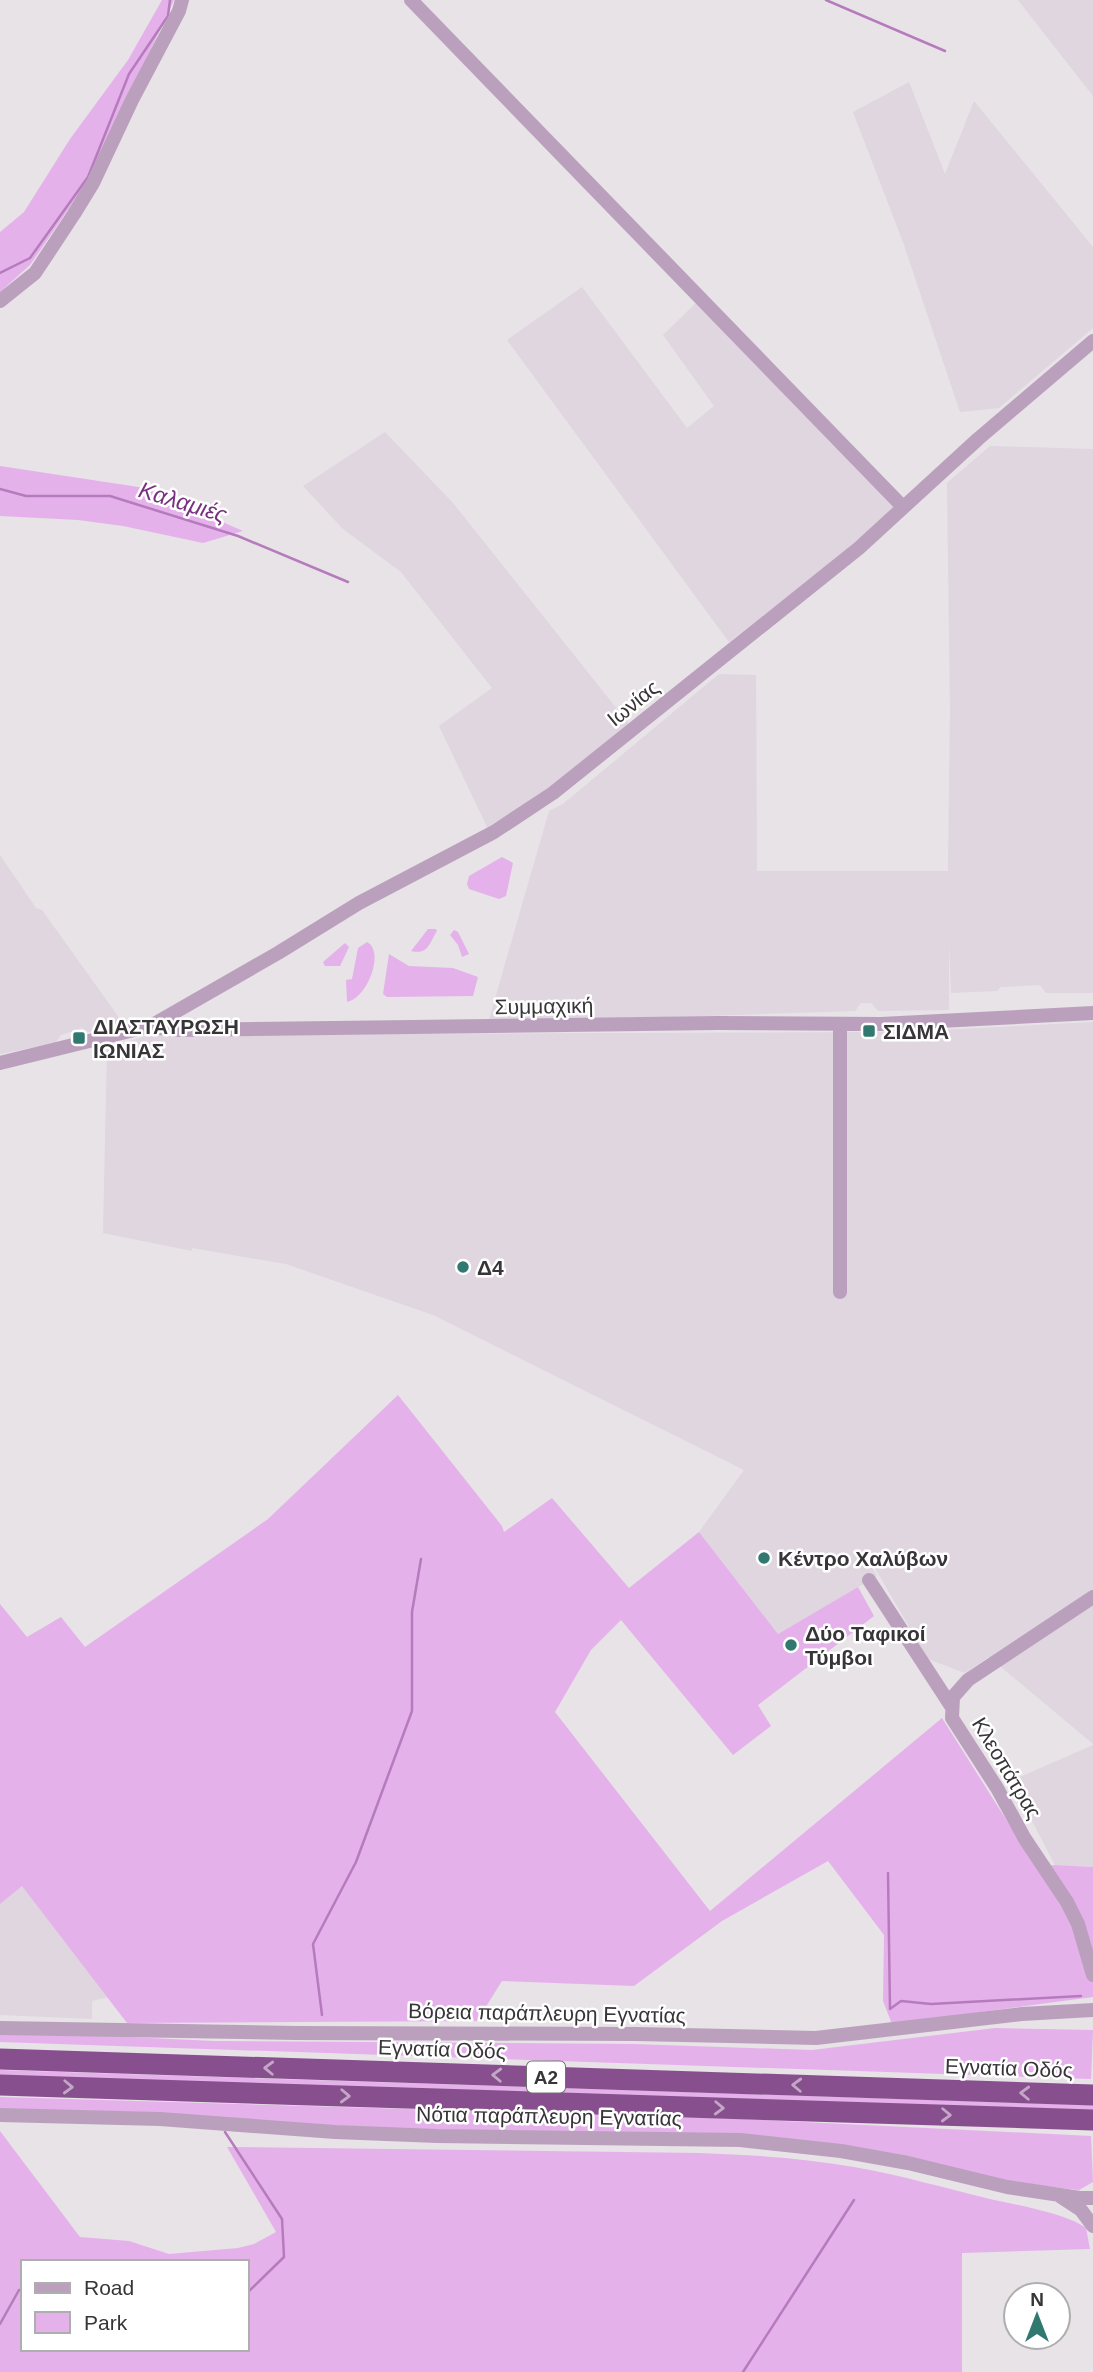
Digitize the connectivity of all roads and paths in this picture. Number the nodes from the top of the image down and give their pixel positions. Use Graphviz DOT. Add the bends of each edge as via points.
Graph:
graph roads {
  1 [pos="182,0"];
  2 [pos="411,0"];
  3 [pos="0,301"];
  4 [pos="1093,341"];
  5 [pos="904,507"];
  6 [pos="178,1011"];
  7 [pos="1093,1013"];
  8 [pos="840,1024"];
  9 [pos="149,1027"];
  10 [pos="180,1030"];
  11 [pos="0,1063"];
  12 [pos="841,1292"];
  13 [pos="869,1580"];
  14 [pos="1093,1597"];
  15 [pos="951,1706"];
  16 [pos="1093,1975"];
  17 [pos="1093,2010"];
  18 [pos="0,2028"];
  19 [pos="0,2059"];
  20 [pos="0,2085"];
  21 [pos="1093,2095"];
  22 [pos="0,2115"];
  23 [pos="1093,2120"];
  24 [pos="1057,2195"];
  25 [pos="1093,2198"];
  26 [pos="1093,2225"];
  1 -- 3 [label="street" via="93,183 35,273"];
  2 -- 5 [label="street"];
  4 -- 5 [label="street, Ιωνίας"];
  5 -- 6 [label="street, Ιωνίας" via="849,557 553,793 494,832 369,897"];
  6 -- 9 [label="street, Ιωνίας"];
  6 -- 10 [label="street"];
  7 -- 8 [label="street, Συμμαχική"];
  8 -- 10 [label="street, Συμμαχική"];
  8 -- 12 [label="street"];
  9 -- 10 [label="street, Συμμαχική"];
  9 -- 11 [label="street, Συμμαχική"];
  13 -- 15 [label="street"];
  14 -- 15 [label="street, Κλεοπάτρας" via="968,1680"];
  15 -- 16 [label="street, Κλεοπάτρας" via="955,1725 1073,1913"];
  17 -- 18 [label="street, Βόρεια παράπλευρη Εγνατίας" via="816,2038"];
  21 -- 19 [label="highway, Εγνατία Οδός / Α2, one-way"];
  20 -- 23 [label="highway, Α2, one-way"];
  22 -- 24 [label="street, Νότια παράπλευρη Εγνατίας" via="160,2119 412,2135 740,2140 874,2156"];
  24 -- 25 [label="street, Νότια παράπλευρη Εγνατίας"];
  24 -- 26 [label="street" via="1081,2210"];
}
